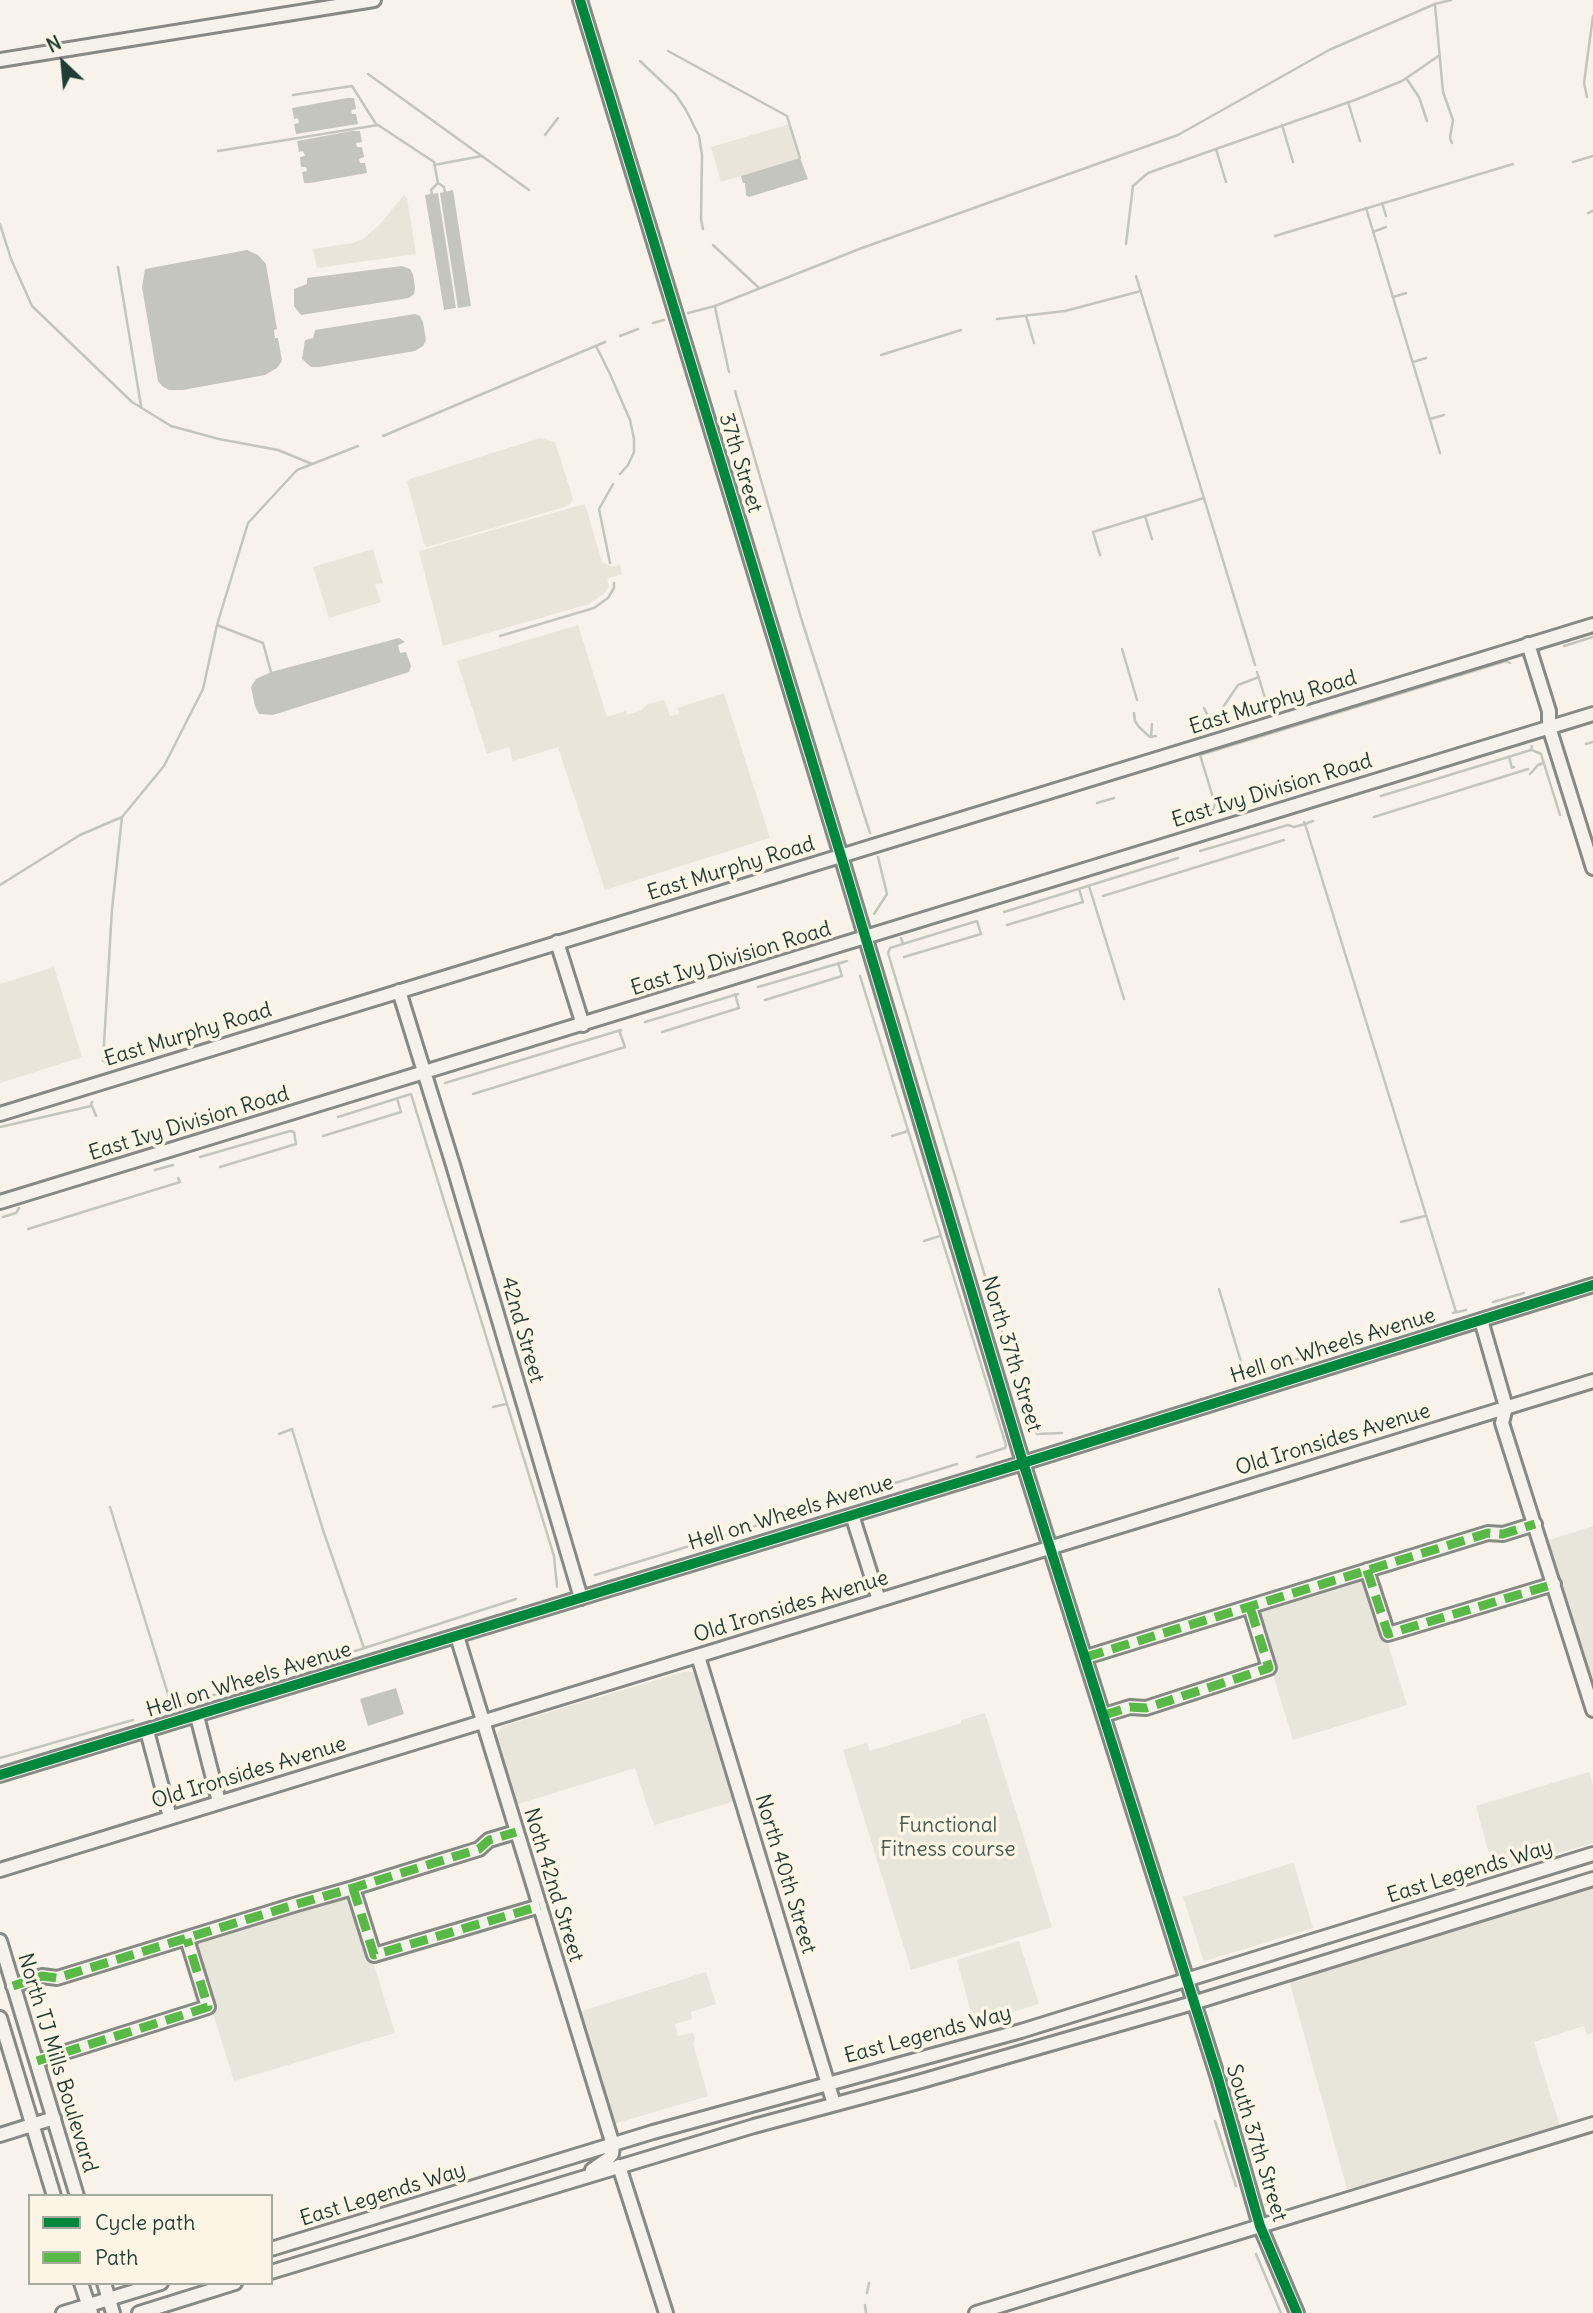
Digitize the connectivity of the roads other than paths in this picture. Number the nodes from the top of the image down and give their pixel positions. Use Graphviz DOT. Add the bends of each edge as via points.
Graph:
graph roads {
  1 [pos="374,0"];
  2 [pos="580,0"];
  3 [pos="0,60"];
  4 [pos="1593,625"];
  5 [pos="1528,645"];
  6 [pos="1593,714"];
  7 [pos="1549,727"];
  8 [pos="841,856"];
  9 [pos="1593,868"];
  10 [pos="865,937"];
  11 [pos="557,942"];
  12 [pos="398,990"];
  13 [pos="583,1025"];
  14 [pos="423,1073"];
  15 [pos="0,1114"];
  16 [pos="0,1202"];
  17 [pos="1593,1285"];
  18 [pos="1481,1320"];
  19 [pos="1593,1381"];
  20 [pos="1506,1407"];
  21 [pos="1023,1463"];
  22 [pos="852,1515"];
  23 [pos="1535,1524"];
  24 [pos="1050,1547"];
  25 [pos="1367,1570"];
  26 [pos="1554,1584"];
  27 [pos="581,1598"];
  28 [pos="879,1600"];
  29 [pos="1250,1606"];
  30 [pos="457,1636"];
  31 [pos="698,1656"];
  32 [pos="1086,1657"];
  33 [pos="1593,1710"];
  34 [pos="1104,1715"];
  35 [pos="197,1716"];
  36 [pos="483,1722"];
  37 [pos="147,1731"];
  38 [pos="0,1776"];
  39 [pos="219,1802"];
  40 [pos="170,1817"];
  41 [pos="516,1832"];
  42 [pos="1593,1854"];
  43 [pos="0,1870"];
  44 [pos="1593,1879"];
  45 [pos="353,1888"];
  46 [pos="540,1906"];
  47 [pos="187,1939"];
  48 [pos="0,1941"];
  49 [pos="1186,1981"];
  50 [pos="13,1986"];
  51 [pos="1193,2003"];
  52 [pos="0,2018"];
  53 [pos="37,2061"];
  54 [pos="828,2082"];
  55 [pos="834,2104"];
  56 [pos="54,2118"];
  57 [pos="1593,2124"];
  58 [pos="32,2125"];
  59 [pos="653,2132"];
  60 [pos="0,2135"];
  61 [pos="612,2145"];
  62 [pos="619,2165"];
  63 [pos="584,2176"];
  64 [pos="53,2194"];
  65 [pos="76,2194"];
  66 [pos="1260,2226"];
  67 [pos="273,2248"];
  68 [pos="273,2271"];
  69 [pos="82,2285"];
  70 [pos="105,2285"];
  71 [pos="154,2285"];
  72 [pos="229,2285"];
  73 [pos="109,2299"];
  74 [pos="89,2309"];
  75 [pos="63,2313"];
  76 [pos="113,2313"];
  77 [pos="139,2313"];
  78 [pos="666,2313"];
  79 [pos="976,2313"];
  80 [pos="1297,2313"];
  1 -- 3 [label="street"];
  2 -- 8 [label="street, 37th Street"];
  4 -- 5 [label="street, East Murphy Road"];
  5 -- 7 [label="street" via="1549,711"];
  5 -- 8 [label="street, East Murphy Road"];
  6 -- 7 [label="street, East Ivy Division Road"];
  7 -- 9 [label="street"];
  7 -- 10 [label="street, East Ivy Division Road"];
  8 -- 10 [label="street, 37th Street"];
  8 -- 11 [label="street, East Murphy Road"];
  10 -- 13 [label="street, East Ivy Division Road"];
  10 -- 21 [label="street, North 37th Street"];
  11 -- 12 [label="street, East Murphy Road"];
  11 -- 13 [label="street"];
  12 -- 14 [label="street, 42nd Street"];
  12 -- 15 [label="street, East Murphy Road"];
  13 -- 14 [label="street, East Ivy Division Road"];
  14 -- 16 [label="street, East Ivy Division Road"];
  14 -- 27 [label="street, 42nd Street"];
  17 -- 18 [label="street, Hell on Wheels Avenue"];
  18 -- 20 [label="street"];
  18 -- 21 [label="street, Hell on Wheels Avenue"];
  19 -- 20 [label="street, Old Ironsides Avenue"];
  20 -- 23 [label="street" via="1503,1423"];
  20 -- 24 [label="street, Old Ironsides Avenue"];
  21 -- 22 [label="street, Hell on Wheels Avenue"];
  21 -- 24 [label="street, North 37th Street"];
  22 -- 27 [label="street, Hell on Wheels Avenue"];
  22 -- 28 [label="street"];
  23 -- 25 [label="street" via="1503,1534 1488,1533"];
  23 -- 26 [label="street"];
  24 -- 28 [label="street, Old Ironsides Avenue"];
  24 -- 32 [label="street, North 37th Street"];
  25 -- 26 [label="street" via="1388,1634"];
  25 -- 29 [label="street"];
  26 -- 33 [label="street"];
  27 -- 30 [label="street, Hell on Wheels Avenue"];
  28 -- 31 [label="street, Old Ironsides Avenue"];
  29 -- 32 [label="street"];
  29 -- 34 [label="street" via="1269,1668 1146,1708 1130,1707"];
  30 -- 35 [label="street, Hell on Wheels Avenue"];
  30 -- 36 [label="street, Noth 42nd Street"];
  31 -- 36 [label="street, Old Ironsides Avenue"];
  31 -- 54 [label="street, North 40th Street"];
  32 -- 34 [label="street, North 37th Street"];
  34 -- 49 [label="street, North 37th Street"];
  35 -- 37 [label="street, Hell on Wheels Avenue"];
  35 -- 39 [label="street"];
  36 -- 39 [label="street, Old Ironsides Avenue"];
  36 -- 41 [label="street, Noth 42nd Street"];
  37 -- 38 [label="street, Hell on Wheels Avenue"];
  37 -- 40 [label="street"];
  39 -- 40 [label="street, Old Ironsides Avenue"];
  40 -- 43 [label="street, Old Ironsides Avenue"];
  41 -- 45 [label="street" via="489,1840 479,1849"];
  41 -- 46 [label="street, Noth 42nd Street"];
  42 -- 49 [label="street, East Legends Way"];
  44 -- 51 [label="street, East Legends Way"];
  45 -- 46 [label="street" via="374,1955"];
  45 -- 47 [label="street"];
  46 -- 61 [label="street, Noth 42nd Street"];
  47 -- 50 [label="street" via="57,1978 42,1976"];
  47 -- 53 [label="street" via="208,2007"];
  48 -- 50 [label="street, North TJ Mills Boulevard"];
  49 -- 51 [label="street, South 37th Street"];
  49 -- 54 [label="street, East Legends Way"];
  50 -- 53 [label="street, North TJ Mills Boulevard"];
  51 -- 55 [label="street, East Legends Way"];
  51 -- 66 [label="street, South 37th Street"];
  52 -- 58 [label="street, North TJ Mills Boulevard"];
  53 -- 56 [label="street, North TJ Mills Boulevard"];
  54 -- 55 [label="street, North 40th Street"];
  54 -- 59 [label="street, East Legends Way"];
  55 -- 62 [label="street, East Legends Way"];
  56 -- 58 [label="street"];
  56 -- 65 [label="street, North TJ Mills Boulevard"];
  57 -- 66 [label="street"];
  58 -- 60 [label="street"];
  58 -- 64 [label="street, North TJ Mills Boulevard"];
  59 -- 61 [label="street, East Legends Way"];
  59 -- 62 [label="street" via="628,2149"];
  61 -- 63 [label="street" via="608,2159"];
  61 -- 67 [label="street, East Legends Way"];
  62 -- 63 [label="street, East Legends Way"];
  62 -- 78 [label="street"];
  63 -- 68 [label="street, East Legends Way"];
  66 -- 79 [label="street"];
  66 -- 80 [label="street, South 37th Street"];
  69 -- 74 [label="street"];
  70 -- 73 [label="street"];
  71 -- 73 [label="street"];
  72 -- 77 [label="street"];
  73 -- 74 [label="street"];
  73 -- 76 [label="street"];
  74 -- 75 [label="street"];
}
